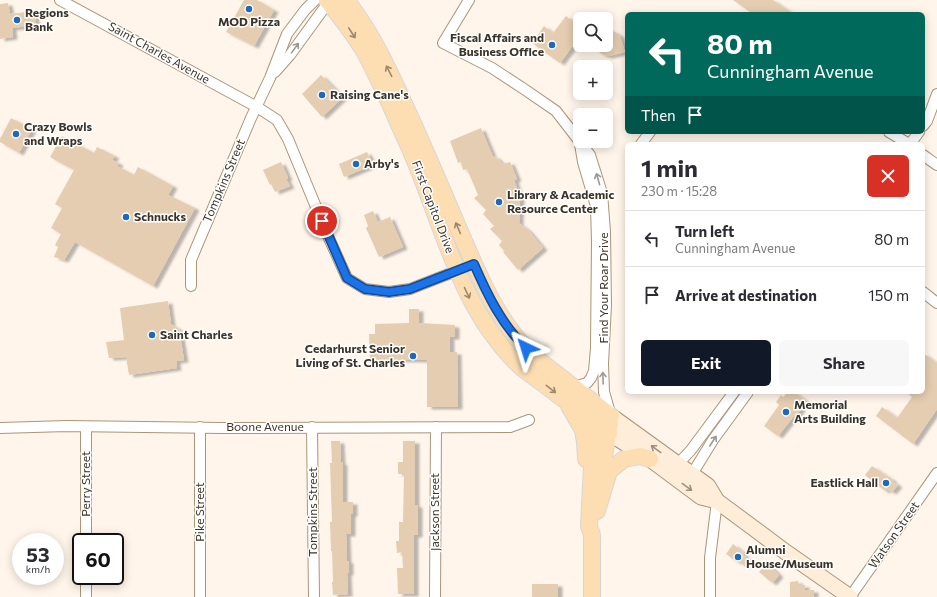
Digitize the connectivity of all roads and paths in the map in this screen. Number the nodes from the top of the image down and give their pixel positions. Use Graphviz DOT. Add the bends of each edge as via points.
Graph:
graph roads {
  1 [pos="60,0"];
  2 [pos="325,0"];
  3 [pos="346,0"];
  4 [pos="469,0"];
  5 [pos="270,78"];
  6 [pos="937,94"];
  7 [pos="257,107"];
  8 [pos="925,124"];
  9 [pos="573,134"];
  10 [pos="892,134"];
  11 [pos="917,134"];
  12 [pos="906,142"];
  13 [pos="911,142"];
  14 [pos="580,148"];
  15 [pos="584,148"];
  16 [pos="925,156"];
  17 [pos="937,165"];
  18 [pos="474,264"];
  19 [pos="457,270"];
  20 [pos="191,286"];
  21 [pos="925,294"];
  22 [pos="937,303"];
  23 [pos="570,394"];
  24 [pos="733,394"];
  25 [pos="747,394"];
  26 [pos="529,420"];
  27 [pos="606,425"];
  28 [pos="86,427"];
  29 [pos="200,427"];
  30 [pos="312,427"];
  31 [pos="436,427"];
  32 [pos="0,428"];
  33 [pos="650,459"];
  34 [pos="678,464"];
  35 [pos="692,474"];
  36 [pos="935,480"];
  37 [pos="717,501"];
  38 [pos="598,511"];
  39 [pos="590,530"];
  40 [pos="86,533"];
  41 [pos="86,585"];
  42 [pos="86,597"];
  43 [pos="200,597"];
  44 [pos="314,597"];
  45 [pos="435,597"];
  46 [pos="592,597"];
  47 [pos="710,597"];
  48 [pos="850,597"];
  1 -- 7 [label="street, Saint Charles Avenue"];
  5 -- 2 [label="street, Tompkins Street, one-way" via="290,55"];
  2 -- 5 [label="street, Tompkins Street" via="305,10 287,34"];
  2 -- 19 [label="main road, First Capitol Drive, one-way" via="347,25 383,89 413,156"];
  18 -- 3 [label="main road, First Capitol Drive, one-way" via="424,147 374,40"];
  4 -- 9 [label="street, Find Your Roar Drive" via="443,43 492,68 556,111"];
  5 -- 7 [label="street, Tompkins Street"];
  6 -- 8 [label="street"];
  7 -- 19 [label="street, Saint Charles Avenue" via="277,120 288,139 347,278 365,289 389,292 410,289"];
  7 -- 20 [label="street, Tompkins Street" via="191,260"];
  10 -- 12 [label="street"];
  11 -- 13 [label="street"];
  14 -- 23 [label="street, Find Your Roar Drive" via="596,206 597,333 594,371 591,378"];
  27 -- 15 [label="street, Find Your Roar Drive, one-way" via="603,364 606,305 605,232 602,193 590,155"];
  16 -- 17 [label="street"];
  18 -- 19 [label="street, Saint Charles Avenue"];
  18 -- 23 [label="main road, First Capitol Drive" via="506,324"];
  19 -- 23 [label="main road, First Capitol Drive, one-way" via="470,298 494,338 508,355 521,367"];
  21 -- 22 [label="street"];
  23 -- 27 [label="main road, First Capitol Drive"];
  23 -- 39 [label="main road" via="585,442 584,510"];
  24 -- 34 [label="street" via="692,450"];
  35 -- 25 [label="street, one-way"];
  26 -- 31 [label="street, Boone Avenue" via="510,427"];
  27 -- 33 [label="main road"];
  34 -- 27 [label="main road, one-way"];
  27 -- 38 [label="main road"];
  27 -- 39 [label="main road" via="594,446"];
  28 -- 29 [label="street, Boone Avenue"];
  28 -- 32 [label="street, Boone Avenue"];
  28 -- 40 [label="street, Perry Street"];
  29 -- 30 [label="street, Boone Avenue"];
  29 -- 43 [label="street, Pike Street"];
  30 -- 31 [label="street, Boone Avenue"];
  30 -- 44 [label="street, Tompkins Street"];
  31 -- 45 [label="street, Jackson Street"];
  33 -- 37 [label="main road, one-way" via="701,497"];
  33 -- 38 [label="main road" via="640,456 624,459 609,471"];
  34 -- 35 [label="main road"];
  35 -- 37 [label="main road" via="708,486"];
  36 -- 48 [label="street, Watson Street"];
  37 -- 47 [label="street" via="710,558"];
  37 -- 48 [label="main road"];
  38 -- 39 [label="main road" via="596,526"];
  39 -- 46 [label="main road"];
  41 -- 42 [label="street"];
}
